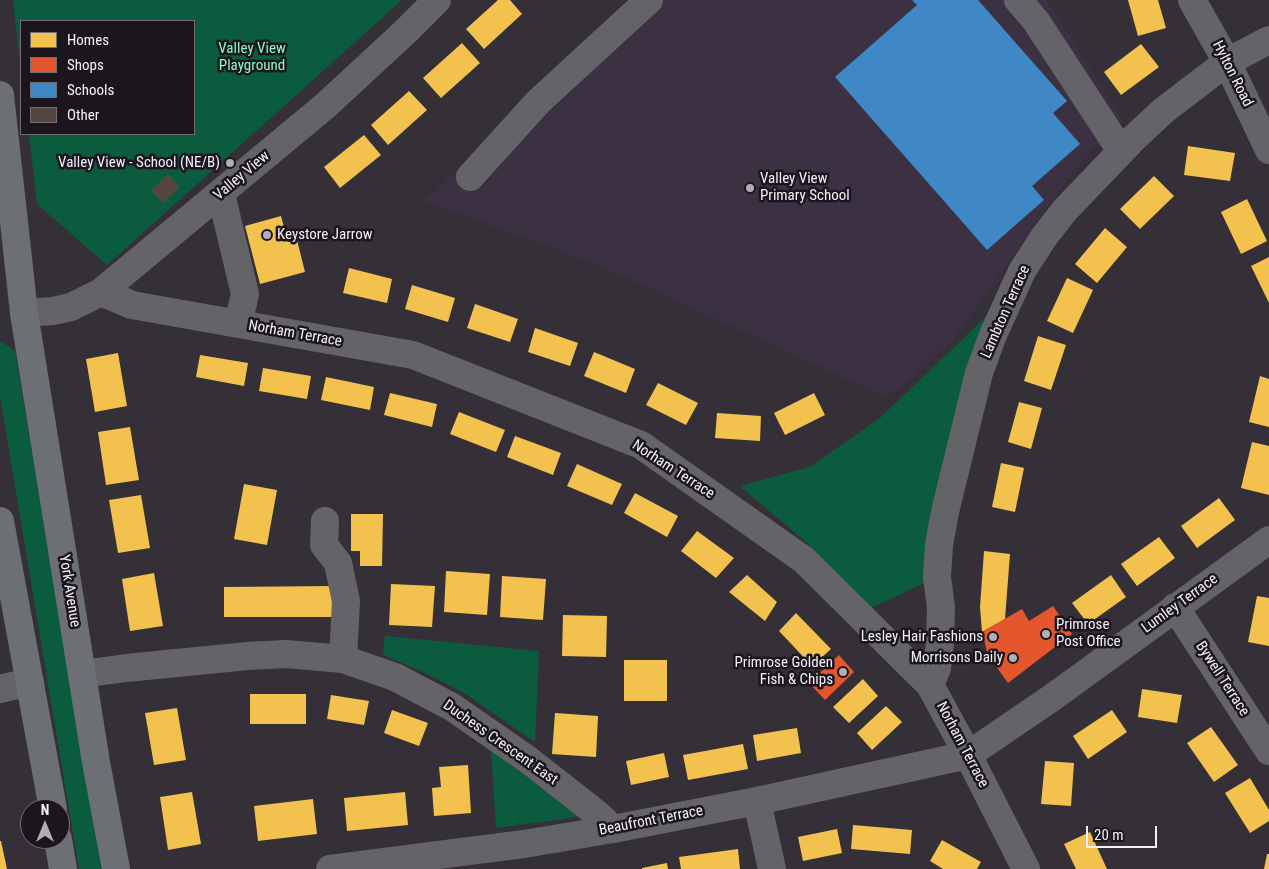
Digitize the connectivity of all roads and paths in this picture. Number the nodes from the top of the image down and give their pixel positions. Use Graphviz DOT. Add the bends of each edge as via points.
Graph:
graph roads {
  1 [pos="437,0"];
  2 [pos="649,0"];
  3 [pos="1018,0"];
  4 [pos="1192,0"];
  5 [pos="1269,40"];
  6 [pos="1227,62"];
  7 [pos="0,95"];
  8 [pos="1269,150"];
  9 [pos="1121,151"];
  10 [pos="470,177"];
  11 [pos="221,194"];
  12 [pos="101,292"];
  13 [pos="12,310"];
  14 [pos="238,324"];
  15 [pos="0,521"];
  16 [pos="325,521"];
  17 [pos="1269,540"];
  18 [pos="1175,607"];
  19 [pos="343,659"];
  20 [pos="82,674"];
  21 [pos="30,682"];
  22 [pos="930,685"];
  23 [pos="0,689"];
  24 [pos="1269,751"];
  25 [pos="968,755"];
  26 [pos="51,799"];
  27 [pos="758,801"];
  28 [pos="613,829"];
  29 [pos="60,849"];
  30 [pos="403,865"];
  31 [pos="63,869"];
  32 [pos="116,869"];
  33 [pos="330,869"];
  34 [pos="772,869"];
  35 [pos="1026,869"];
  1 -- 11 [label="street, Valley View" via="325,106"];
  2 -- 10 [label="street" via="538,102"];
  3 -- 9 [label="street" via="1036,21"];
  4 -- 6 [label="street, Hylton Road"];
  5 -- 6 [label="street, Lambton Terrace"];
  6 -- 8 [label="street, Hylton Road"];
  6 -- 9 [label="street, Lambton Terrace" via="1163,111"];
  7 -- 13 [label="main road, York Avenue"];
  9 -- 22 [label="street, Lambton Terrace" via="1044,237 1022,271 990,343 969,409 939,544 940,642 937,668"];
  11 -- 12 [label="street, Valley View"];
  11 -- 14 [label="street" via="245,294"];
  12 -- 13 [label="street, Valley View" via="72,307 52,311"];
  12 -- 14 [label="street, Norham Terrace" via="132,305"];
  13 -- 20 [label="main road, York Avenue"];
  14 -- 22 [label="street, Norham Terrace" via="413,355 641,445 804,560"];
  15 -- 21 [label="main road"];
  16 -- 19 [label="street" via="324,544 338,563 346,601"];
  17 -- 18 [label="street, Lumley Terrace"];
  18 -- 24 [label="street, Bywell Terrace"];
  18 -- 25 [label="street, Lumley Terrace"];
  19 -- 20 [label="street, Duchess Crescent East" via="286,654 248,656"];
  19 -- 28 [label="street, Duchess Crescent East" via="396,678 452,707 527,759"];
  20 -- 32 [label="main road, York Avenue"];
  21 -- 23 [label="street"];
  21 -- 26 [label="main road"];
  22 -- 25 [label="street, Norham Terrace"];
  25 -- 27 [label="street, Beaufront Terrace"];
  25 -- 35 [label="street, Norham Terrace"];
  27 -- 28 [label="street, Beaufront Terrace"];
  27 -- 34 [label="street"];
  28 -- 30 [label="street, Beaufront Terrace"];
  29 -- 31 [label="main road"];
  30 -- 33 [label="street, Beaufront Terrace"];
}
